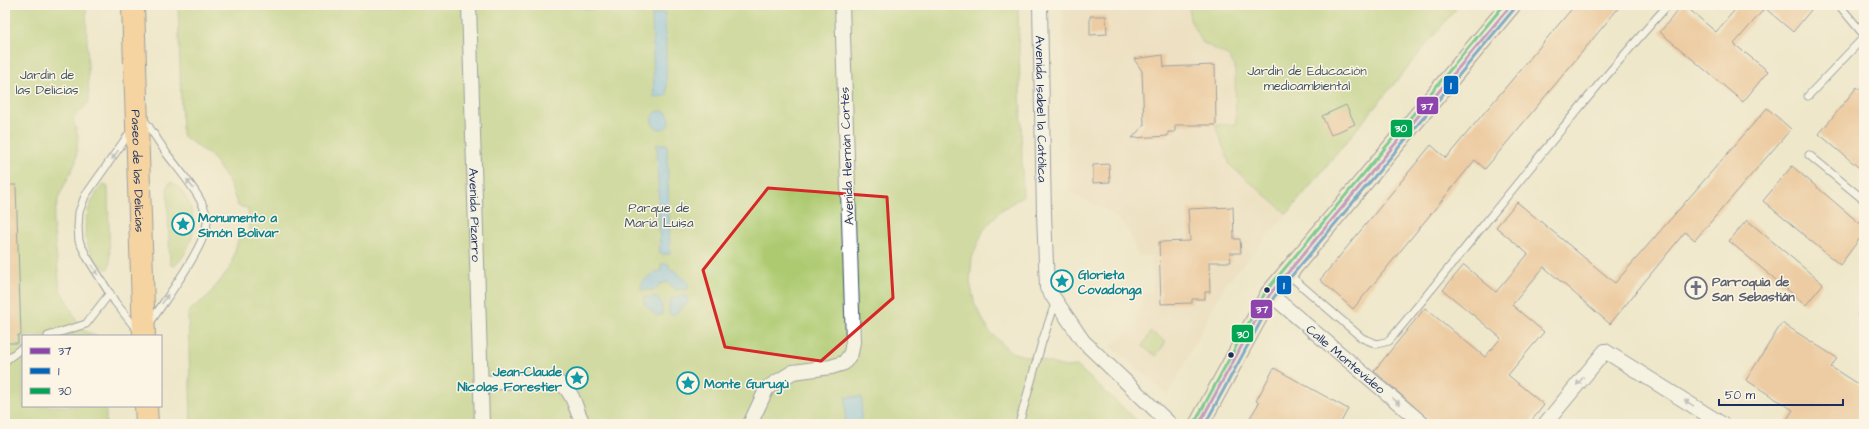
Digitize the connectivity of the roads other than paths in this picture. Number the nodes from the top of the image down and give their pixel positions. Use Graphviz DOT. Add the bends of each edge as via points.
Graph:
graph roads {
  1 [pos="133,5"];
  2 [pos="469,5"];
  3 [pos="842,5"];
  4 [pos="1040,5"];
  5 [pos="1511,5"];
  6 [pos="1668,5"];
  7 [pos="1839,5"];
  8 [pos="1864,36"];
  9 [pos="1808,96"];
  10 [pos="136,114"];
  11 [pos="1809,155"];
  12 [pos="1864,200"];
  13 [pos="1288,274"];
  14 [pos="110,293"];
  15 [pos="1270,294"];
  16 [pos="1056,301"];
  17 [pos="143,334"];
  18 [pos="51,335"];
  19 [pos="22,347"];
  20 [pos="8,354"];
  21 [pos="5,362"];
  22 [pos="482,383"];
  23 [pos="146,407"];
  24 [pos="147,424"];
  25 [pos="482,424"];
  26 [pos="584,424"];
  27 [pos="750,424"];
  28 [pos="1019,424"];
  29 [pos="1170,424"];
  30 [pos="1199,424"];
  31 [pos="1423,424"];
  32 [pos="1544,424"];
  33 [pos="1722,424"];
  1 -- 10 [label="main road, Paseo de las Delicias"];
  2 -- 22 [label="street, Avenida Pizarro"];
  3 -- 27 [label="street, Avenida Hernán Cortés" via="851,353 844,363 793,372 767,388"];
  4 -- 16 [label="street, Avenida Isabel la Católica" via="1047,288"];
  5 -- 13 [label="main road"];
  6 -- 13 [label="lane" via="1517,183 1389,341 1377,344 1362,338"];
  7 -- 8 [label="lane"];
  8 -- 9 [label="lane"];
  10 -- 14 [label="lane, one-way" via="85,196 79,212 78,240"];
  10 -- 17 [label="main road, Paseo de las Delicias"];
  17 -- 10 [label="lane, one-way" via="192,258 207,221 194,190"];
  11 -- 12 [label="lane"];
  13 -- 15 [label="main road"];
  14 -- 17 [label="lane"];
  14 -- 18 [label="lane" via="86,324"];
  15 -- 30 [label="main road"];
  15 -- 31 [label="street, Calle Montevideo, one-way"];
  16 -- 28 [label="lane"];
  16 -- 29 [label="street" via="1083,342"];
  19 -- 20 [label="lane"];
  20 -- 21 [label="lane"];
  22 -- 25 [label="street, Avenida Pizarro"];
  22 -- 26 [label="street" via="551,381 563,385 574,399 578,417"];
  23 -- 24 [label="main road"];
  33 -- 32 [label="street, one-way" via="1605,351"];
}
